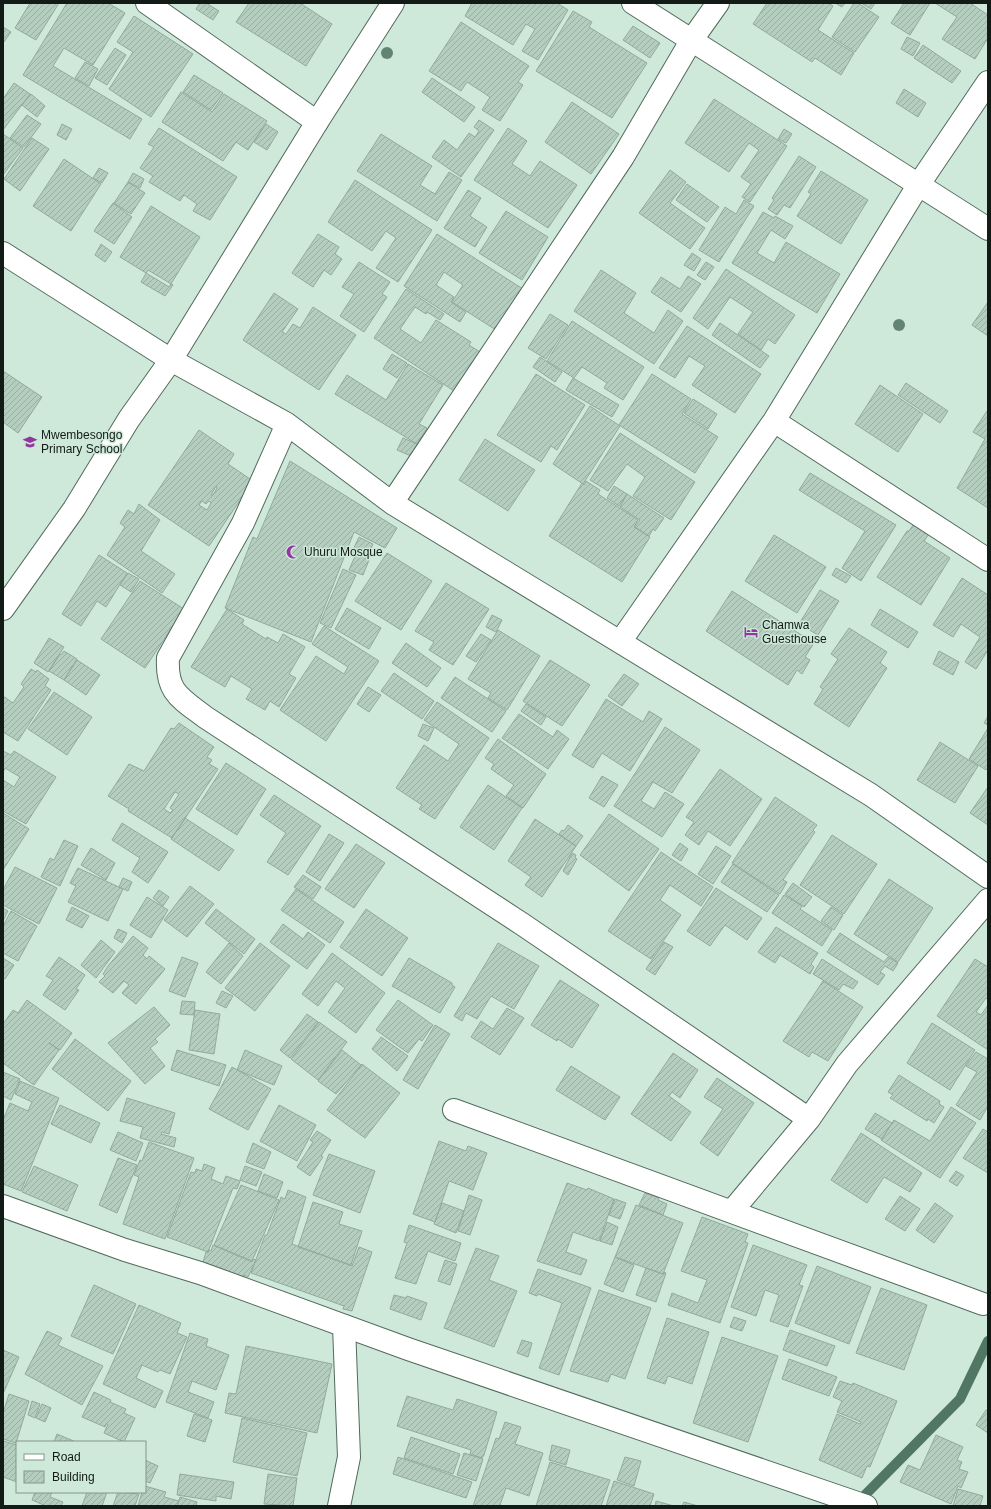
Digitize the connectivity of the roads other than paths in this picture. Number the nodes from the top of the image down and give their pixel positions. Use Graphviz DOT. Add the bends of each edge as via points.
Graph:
graph roads {
  1 [pos="147,3"];
  2 [pos="393,3"];
  3 [pos="633,3"];
  4 [pos="718,3"];
  5 [pos="691,41"];
  6 [pos="988,82"];
  7 [pos="317,122"];
  8 [pos="919,184"];
  9 [pos="988,229"];
  10 [pos="3,253"];
  11 [pos="171,360"];
  12 [pos="774,421"];
  13 [pos="287,424"];
  14 [pos="392,503"];
  15 [pos="988,560"];
  16 [pos="3,609"];
  17 [pos="620,642"];
  18 [pos="988,877"];
  19 [pos="988,900"];
  20 [pos="454,1110"];
  21 [pos="809,1119"];
  22 [pos="3,1206"];
  23 [pos="732,1212"];
  24 [pos="983,1304"];
  25 [pos="344,1326"];
  26 [pos="339,1506"];
  27 [pos="866,1506"];
  1 -- 7 [label="street"];
  2 -- 7 [label="street"];
  3 -- 5 [label="street"];
  4 -- 5 [label="street"];
  5 -- 8 [label="street"];
  5 -- 14 [label="street" via="623,157"];
  6 -- 8 [label="street"];
  7 -- 11 [label="street"];
  8 -- 9 [label="street"];
  8 -- 12 [label="street"];
  10 -- 11 [label="street"];
  11 -- 13 [label="street"];
  11 -- 16 [label="street" via="129,419 74,509"];
  12 -- 15 [label="street"];
  12 -- 17 [label="street"];
  13 -- 14 [label="street"];
  13 -- 21 [label="street" via="243,523 168,658 167,673 170,684 179,697 205,717 522,924"];
  14 -- 17 [label="street"];
  17 -- 18 [label="street" via="871,795"];
  19 -- 21 [label="street" via="847,1064"];
  20 -- 23 [label="street"];
  21 -- 23 [label="street"];
  22 -- 25 [label="street" via="124,1250 200,1273"];
  23 -- 24 [label="street"];
  25 -- 26 [label="street" via="349,1457"];
  25 -- 27 [label="street"];
}
